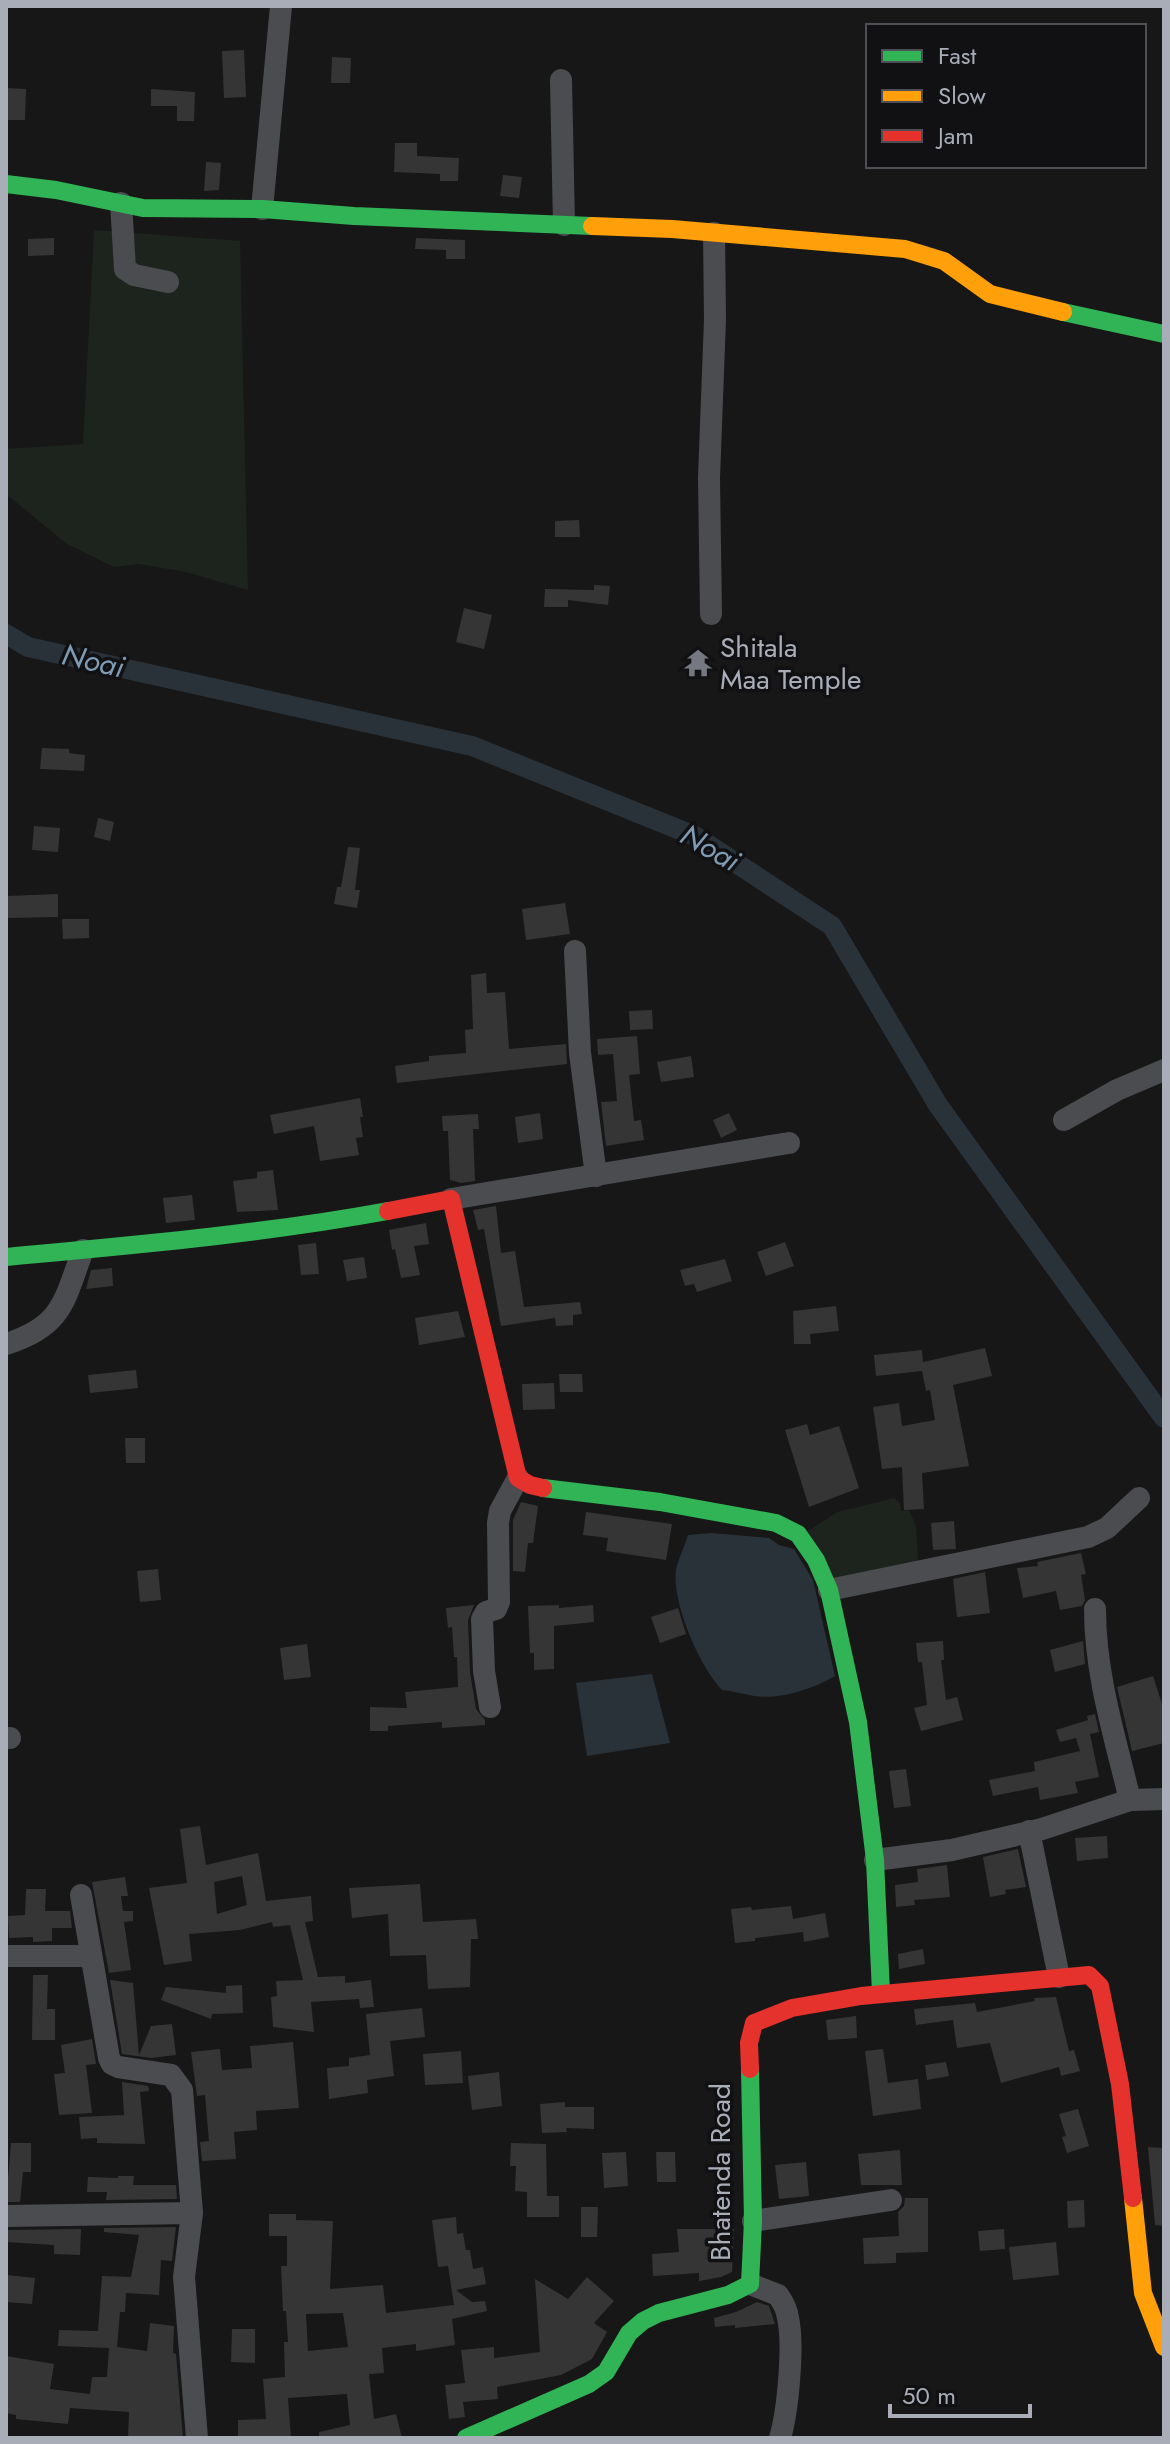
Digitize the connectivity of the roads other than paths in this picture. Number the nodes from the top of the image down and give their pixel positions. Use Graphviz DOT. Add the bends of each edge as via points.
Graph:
graph roads {
  1 [pos="281,6"];
  2 [pos="561,80"];
  3 [pos="6,184"];
  4 [pos="121,203"];
  5 [pos="262,209"];
  6 [pos="564,225"];
  7 [pos="714,233"];
  8 [pos="168,282"];
  9 [pos="1164,334"];
  10 [pos="711,614"];
  11 [pos="575,951"];
  12 [pos="1164,1070"];
  13 [pos="1064,1120"];
  14 [pos="789,1143"];
  15 [pos="596,1176"];
  16 [pos="451,1199"];
  17 [pos="83,1250"];
  18 [pos="6,1257"];
  19 [pos="6,1344"];
  20 [pos="518,1478"];
  21 [pos="1139,1498"];
  22 [pos="829,1590"];
  23 [pos="1095,1609"];
  24 [pos="490,1707"];
  25 [pos="1164,1799"];
  26 [pos="1130,1800"];
  27 [pos="1029,1831"];
  28 [pos="875,1860"];
  29 [pos="81,1895"];
  30 [pos="6,1956"];
  31 [pos="91,1956"];
  32 [pos="1059,1977"];
  33 [pos="881,1993"];
  34 [pos="891,2200"];
  35 [pos="192,2213"];
  36 [pos="6,2216"];
  37 [pos="753,2221"];
  38 [pos="750,2284"];
  39 [pos="1164,2347"];
  40 [pos="197,2438"];
  41 [pos="466,2438"];
  42 [pos="780,2438"];
  1 -- 5 [label="street"];
  2 -- 6 [label="street"];
  3 -- 4 [label="street"];
  4 -- 5 [label="street" via="175,210"];
  4 -- 8 [label="street" via="125,269"];
  5 -- 6 [label="street"];
  6 -- 7 [label="street"];
  7 -- 9 [label="street" via="933,255 991,295"];
  7 -- 10 [label="street"];
  11 -- 15 [label="street" via="580,1053"];
  12 -- 13 [label="street"];
  14 -- 15 [label="street"];
  15 -- 16 [label="street"];
  16 -- 17 [label="street" via="322,1223"];
  16 -- 20 [label="street"];
  17 -- 18 [label="street"];
  17 -- 19 [label="street" via="50,1323"];
  20 -- 22 [label="street" via="545,1488 776,1523 798,1534"];
  20 -- 24 [label="street" via="498,1523 498,1607 482,1619"];
  21 -- 22 [label="street" via="1107,1528 1088,1537"];
  22 -- 28 [label="street" via="858,1722"];
  23 -- 26 [label="street" via="1099,1671"];
  25 -- 26 [label="street"];
  26 -- 27 [label="street"];
  27 -- 28 [label="street" via="952,1850"];
  27 -- 32 [label="street"];
  28 -- 33 [label="street"];
  29 -- 31 [label="street"];
  30 -- 31 [label="street"];
  31 -- 35 [label="street" via="112,2064 171,2075 182,2090"];
  32 -- 33 [label="street, Bhatenda Road"];
  32 -- 39 [label="street, Bhatenda Road" via="1089,1975 1105,2002 1120,2084 1143,2293"];
  33 -- 37 [label="street, Bhatenda Road" via="772,2012 754,2023 749,2043"];
  34 -- 37 [label="street"];
  35 -- 36 [label="street"];
  35 -- 40 [label="street" via="184,2277"];
  37 -- 38 [label="street, Bhatenda Road"];
  38 -- 41 [label="street, Bhatenda Road" via="643,2321 629,2333 606,2372 589,2384"];
  38 -- 42 [label="street" via="778,2295 788,2315 788,2380"];
}
